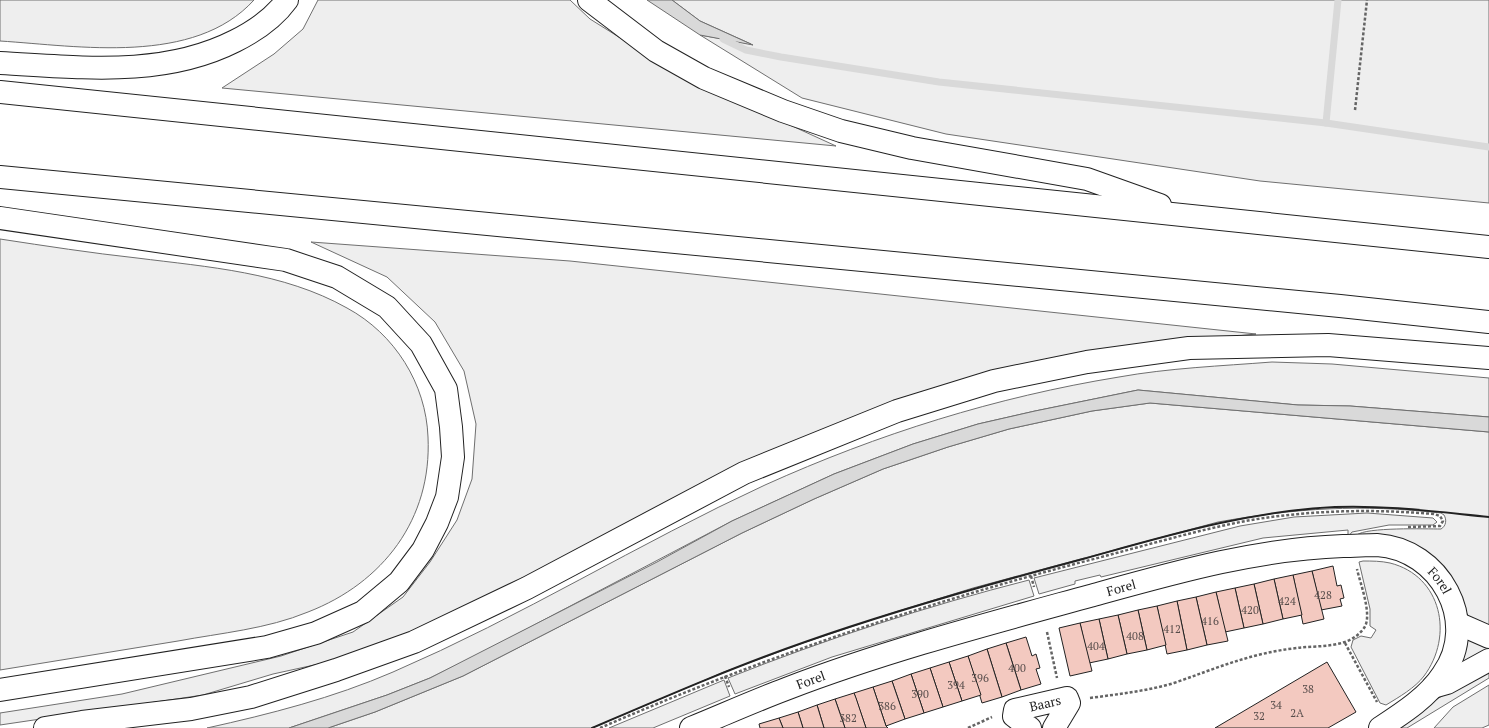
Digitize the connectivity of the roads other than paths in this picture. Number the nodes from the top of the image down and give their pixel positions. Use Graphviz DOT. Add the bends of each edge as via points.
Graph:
graph roads {
  1 [pos="287,0"];
  2 [pos="589,0"];
  3 [pos="0,63"];
  4 [pos="0,92"];
  5 [pos="0,178"];
  6 [pos="1193,217"];
  7 [pos="0,218"];
  8 [pos="1489,247"];
  9 [pos="1489,322"];
  10 [pos="1489,358"];
  11 [pos="1457,623"];
  12 [pos="1489,637"];
  13 [pos="1489,660"];
  14 [pos="1433,687"];
  15 [pos="0,690"];
  16 [pos="1384,726"];
  17 [pos="45,728"];
  18 [pos="691,728"];
  19 [pos="1030,728"];
  20 [pos="1054,728"];
  1 -- 3 [label="main road" via="255,31 215,51 186,60 119,68"];
  2 -- 6 [label="main road" via="663,55 704,78 783,111 841,131 912,148 1087,179"];
  4 -- 6 [label="main road"];
  5 -- 9 [label="main road"];
  6 -- 8 [label="main road"];
  7 -- 15 [label="main road" via="286,260 337,277 387,307 421,344 446,389 452,427 453,457 447,497 423,550 399,582 363,612 316,633 267,647"];
  10 -- 17 [label="main road" via="1328,345 1190,348 1087,362 994,381 897,411 744,473 526,588 414,642 251,697 191,709"];
  11 -- 12 [label="main road"];
  11 -- 14 [label="main road, Forel" via="1452,658 1444,674"];
  11 -- 18 [label="main road, Forel" via="1448,589 1438,575 1425,563 1395,548 1378,545 1315,547 1254,555 1138,582 931,641 786,689"];
  13 -- 14 [label="main road" via="1447,683"];
  14 -- 16 [label="main road"];
  19 -- 20 [label="main road, Baars" via="1014,716 1015,710 1067,698 1069,703"];
}
